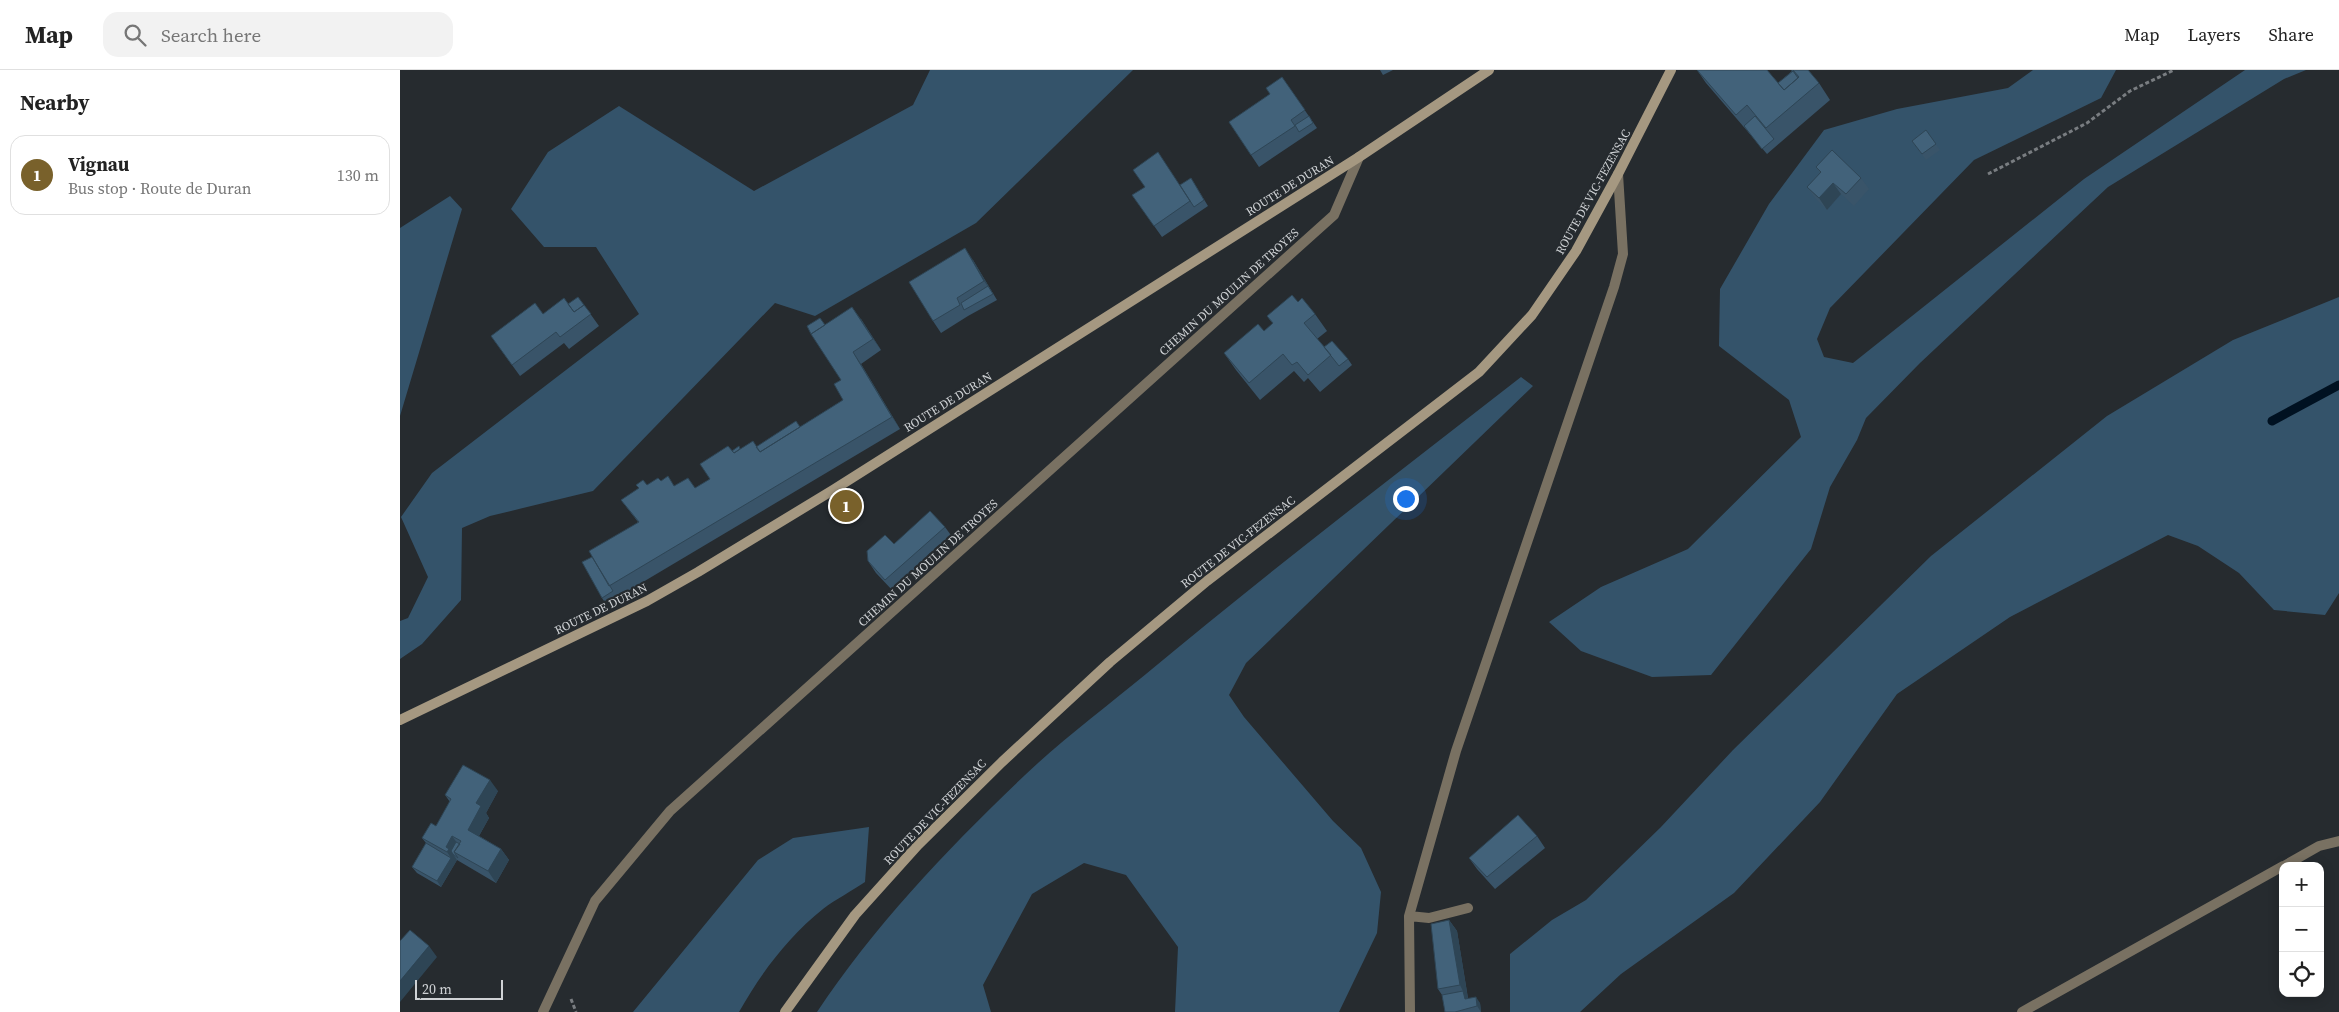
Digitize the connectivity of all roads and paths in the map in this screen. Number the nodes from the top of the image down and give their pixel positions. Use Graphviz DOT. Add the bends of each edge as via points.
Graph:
graph roads {
  1 [pos="1489,70"];
  2 [pos="1671,70"];
  3 [pos="2174,70"];
  4 [pos="1359,157"];
  5 [pos="1618,174"];
  6 [pos="1988,174"];
  7 [pos="400,720"];
  8 [pos="2339,841"];
  9 [pos="2290,862"];
  10 [pos="2279,868"];
  11 [pos="1468,908"];
  12 [pos="1409,916"];
  13 [pos="543,1012"];
  14 [pos="785,1012"];
  15 [pos="1410,1012"];
  16 [pos="2022,1012"];
  1 -- 4 [label="main road, ROUTE DE DURAN"];
  2 -- 5 [label="main road, ROUTE DE VIC-FEZENSAC"];
  3 -- 6 [label="path" via="2130,91 2087,123"];
  4 -- 7 [label="main road, ROUTE DE DURAN" via="698,572 647,601"];
  4 -- 13 [label="street, CHEMIN DU MOULIN DE TROYES" via="1334,215 670,811 595,901"];
  5 -- 12 [label="street" via="1623,254 1614,287 1456,751"];
  5 -- 14 [label="main road, ROUTE DE VIC-FEZENSAC" via="1576,251 1532,316 1479,372 1208,581 1103,669 1002,762 912,852 855,915"];
  8 -- 9 [label="street" via="2319,846"];
  10 -- 16 [label="street"];
  11 -- 12 [label="street" via="1429,918"];
  12 -- 15 [label="street"];
}
